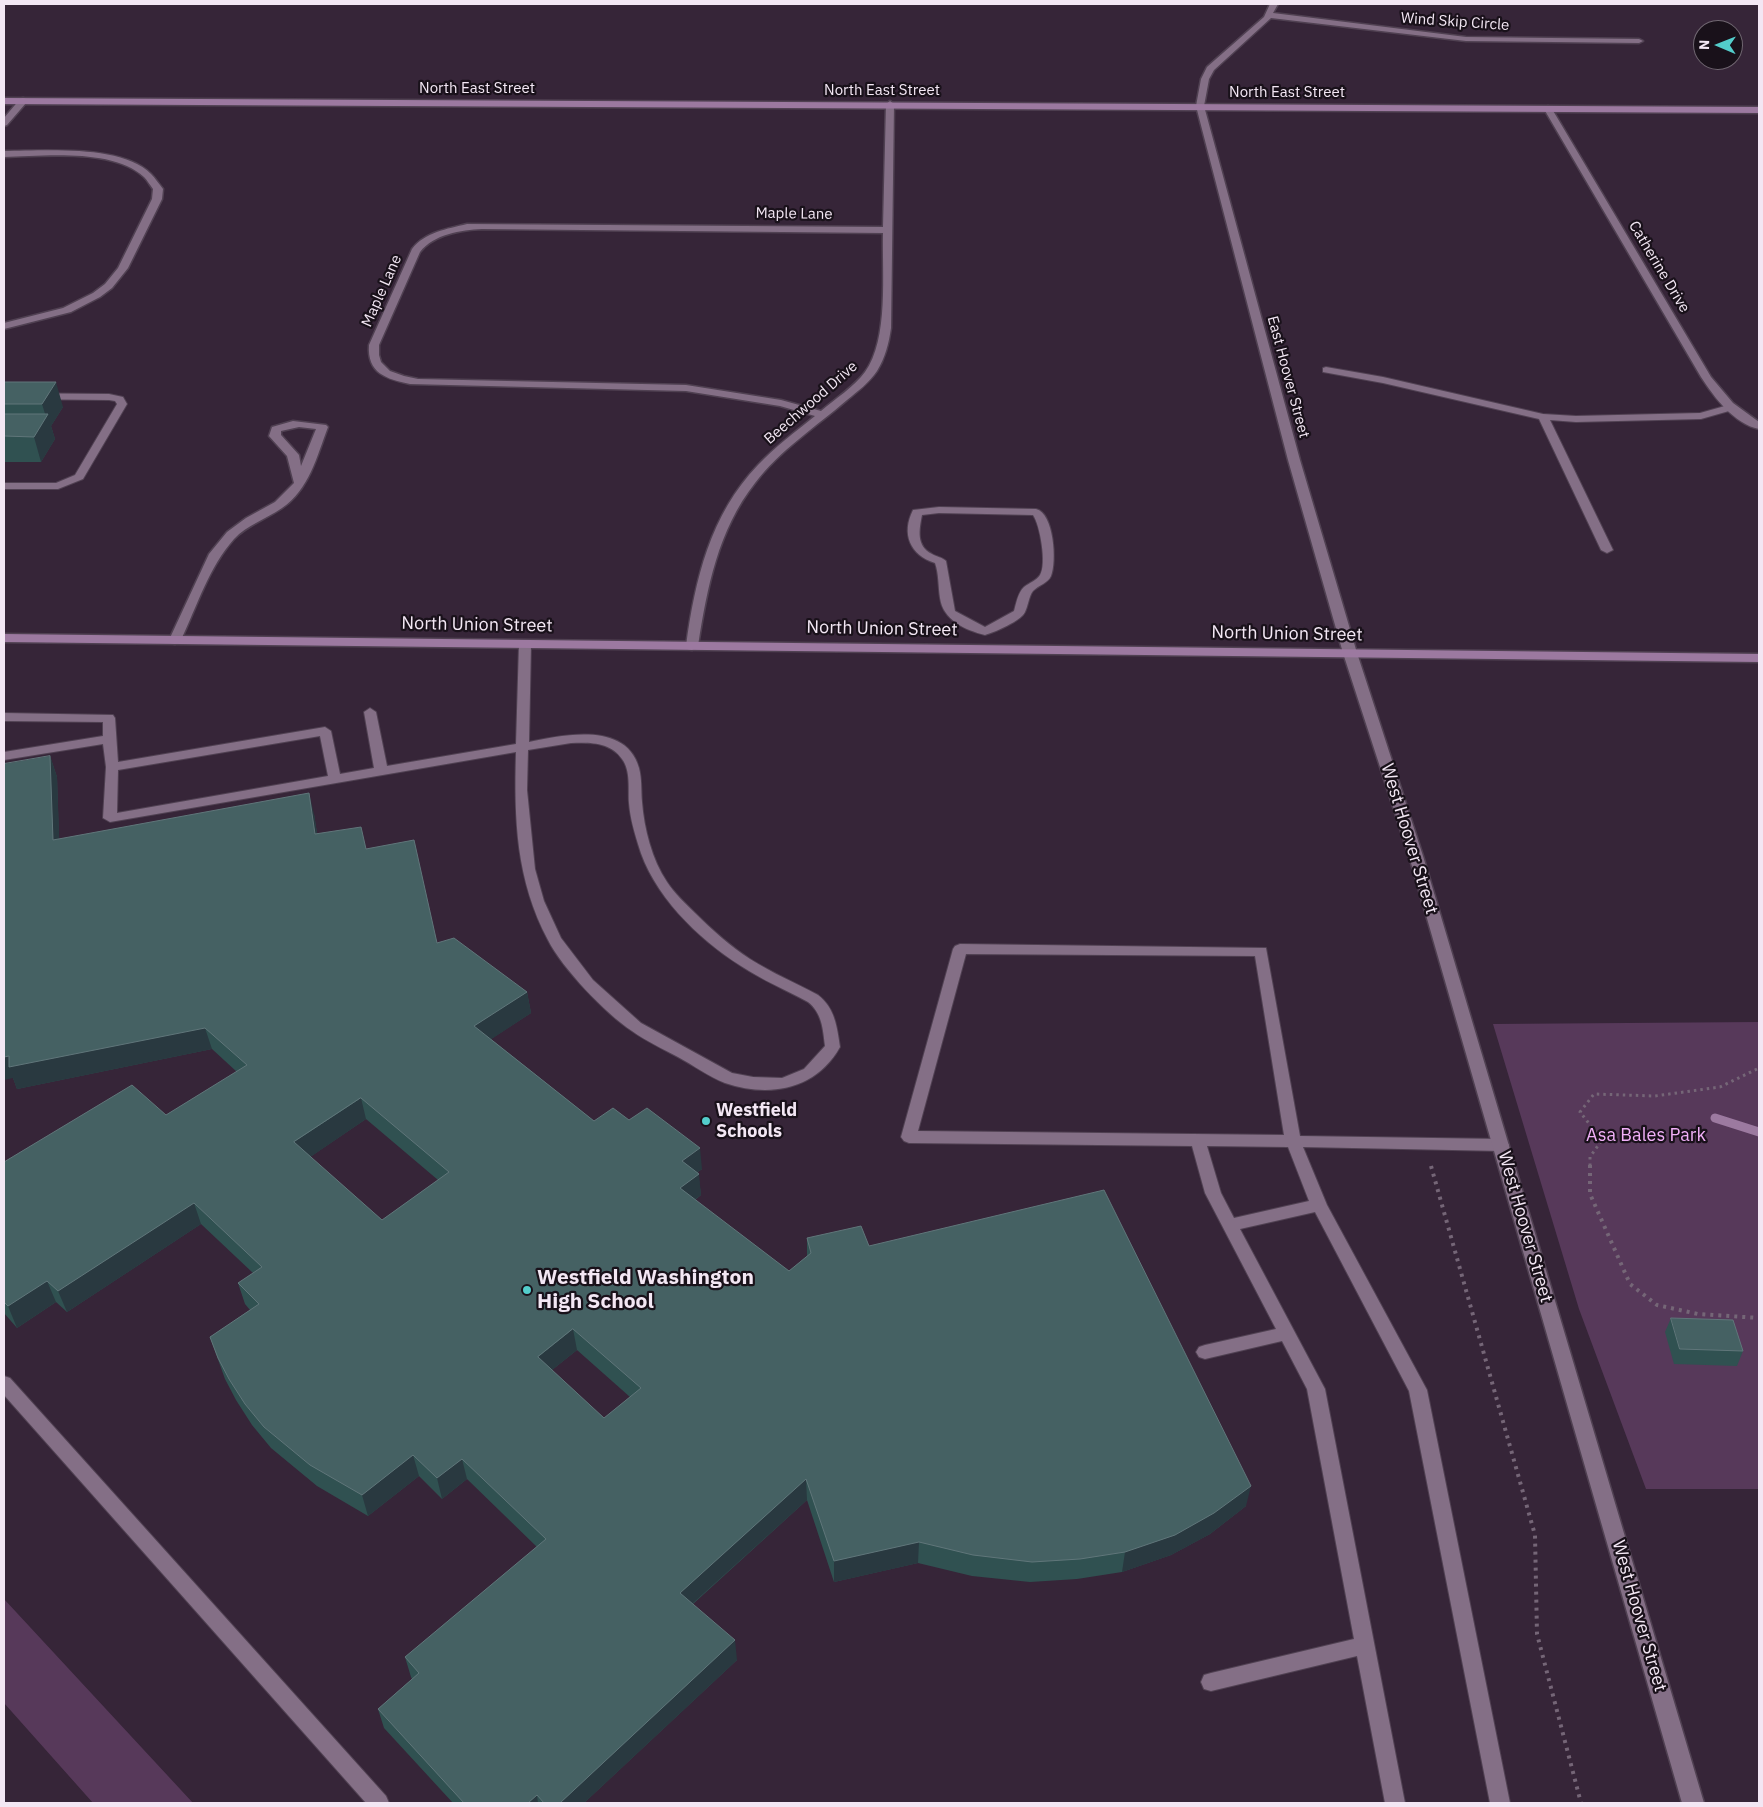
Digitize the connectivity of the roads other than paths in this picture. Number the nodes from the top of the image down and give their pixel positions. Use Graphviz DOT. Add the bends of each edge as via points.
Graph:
graph roads {
  1 [pos="1274,4"];
  2 [pos="1270,15"];
  3 [pos="1638,41"];
  4 [pos="4,101"];
  5 [pos="22,101"];
  6 [pos="890,104"];
  7 [pos="1200,106"];
  8 [pos="1548,109"];
  9 [pos="1759,110"];
  10 [pos="4,123"];
  11 [pos="4,154"];
  12 [pos="888,230"];
  13 [pos="4,326"];
  14 [pos="1326,370"];
  15 [pos="4,396"];
  16 [pos="1732,408"];
  17 [pos="825,415"];
  18 [pos="1544,416"];
  19 [pos="1759,426"];
  20 [pos="300,484"];
  21 [pos="4,486"];
  22 [pos="1607,550"];
  23 [pos="985,631"];
  24 [pos="4,638"];
  25 [pos="175,640"];
  26 [pos="524,644"];
  27 [pos="692,646"];
  28 [pos="986,649"];
  29 [pos="1350,653"];
  30 [pos="1759,658"];
  31 [pos="370,712"];
  32 [pos="4,717"];
  33 [pos="110,739"];
  34 [pos="522,747"];
  35 [pos="4,756"];
  36 [pos="112,767"];
  37 [pos="381,772"];
  38 [pos="335,779"];
  39 [pos="1198,1140"];
  40 [pos="1293,1141"];
  41 [pos="1501,1145"];
  42 [pos="1319,1205"];
  43 [pos="1230,1225"];
  44 [pos="1287,1333"];
  45 [pos="1205,1352"];
  46 [pos="4,1383"];
  47 [pos="1365,1645"];
  48 [pos="1212,1682"];
  49 [pos="379,1803"];
  50 [pos="1395,1803"];
  51 [pos="1500,1803"];
  52 [pos="1693,1803"];
  1 -- 2 [label="street"];
  2 -- 3 [label="street, Wind Skip Circle" via="1458,38"];
  2 -- 7 [label="street" via="1210,69"];
  4 -- 5 [label="street, North East Street"];
  5 -- 6 [label="street, North East Street"];
  5 -- 10 [label="street"];
  6 -- 7 [label="street, North East Street"];
  6 -- 12 [label="street, Beechwood Drive"];
  7 -- 8 [label="street, North East Street"];
  7 -- 29 [label="street, East Hoover Street" via="1294,460"];
  8 -- 9 [label="street, North East Street"];
  8 -- 16 [label="street, Catherine Drive" via="1706,377"];
  11 -- 13 [label="street" via="68,154 126,162 148,174 158,189 157,198 121,272 108,287 64,310"];
  12 -- 17 [label="street, Beechwood Drive" via="883,346 867,377"];
  12 -- 17 [label="street, Maple Lane" via="482,226 451,230 428,238 415,251 372,355 378,368 402,380 686,388 781,403"];
  14 -- 18 [label="lane"];
  15 -- 21 [label="lane" via="109,397 119,399 122,404 78,477 58,486"];
  16 -- 18 [label="lane" via="1682,417"];
  16 -- 19 [label="street, Catherine Drive"];
  17 -- 27 [label="street, Beechwood Drive" via="770,459 728,514 710,552"];
  18 -- 22 [label="lane"];
  20 -- 20 [label="street" via="322,427 306,423 288,424 276,429 275,436 293,454"];
  20 -- 25 [label="street" via="279,506 250,522 221,544"];
  23 -- 23 [label="lane" via="952,615 945,604 944,571 940,561 918,550 914,542 917,512 1036,512 1043,521 1048,568 1044,577 1027,590 1019,613"];
  23 -- 28 [label="lane"];
  24 -- 25 [label="street, North Union Street"];
  25 -- 26 [label="street, North Union Street"];
  26 -- 27 [label="street, North Union Street"];
  26 -- 34 [label="lane"];
  27 -- 28 [label="street, North Union Street"];
  28 -- 29 [label="street, North Union Street"];
  29 -- 30 [label="street, North Union Street"];
  29 -- 41 [label="street, West Hoover Street" via="1416,856"];
  31 -- 37 [label="lane"];
  32 -- 33 [label="lane" via="109,718"];
  33 -- 35 [label="lane"];
  33 -- 36 [label="lane"];
  34 -- 34 [label="lane" via="568,738 596,740 617,746 630,758 636,777 636,810 647,851 667,892 738,958 817,1002 828,1017 832,1047 809,1072 784,1084 728,1078 636,1027 588,984 555,940 537,901 528,869 523,826"];
  34 -- 37 [label="lane"];
  36 -- 38 [label="lane" via="325,731"];
  36 -- 38 [label="lane" via="110,818"];
  37 -- 38 [label="lane"];
  39 -- 40 [label="lane"];
  39 -- 40 [label="lane" via="909,1137 960,950 1261,951"];
  39 -- 43 [label="lane" via="1213,1193"];
  40 -- 41 [label="lane"];
  40 -- 42 [label="lane"];
  41 -- 52 [label="street, West Hoover Street"];
  42 -- 43 [label="lane"];
  42 -- 51 [label="lane" via="1418,1390"];
  43 -- 44 [label="lane"];
  44 -- 45 [label="lane"];
  44 -- 47 [label="lane" via="1316,1389"];
  46 -- 49 [label="lane"];
  47 -- 48 [label="lane"];
  47 -- 50 [label="lane"];
}
